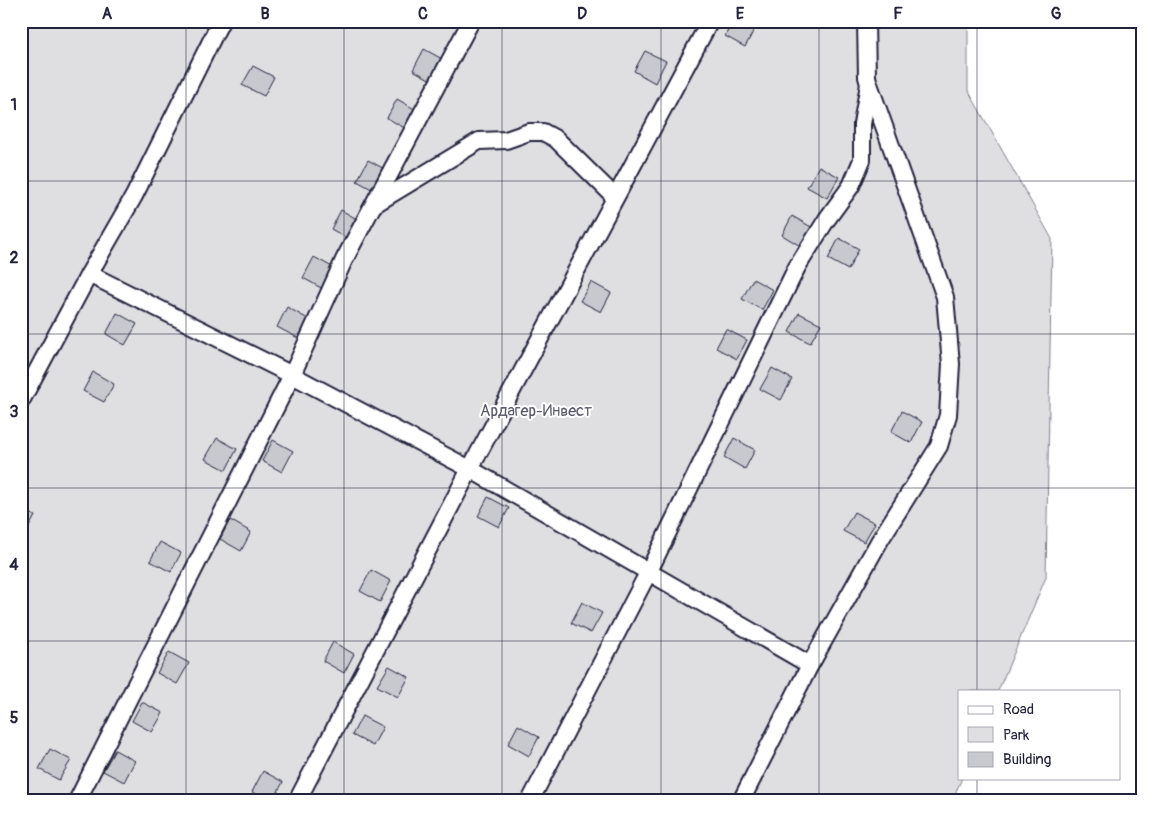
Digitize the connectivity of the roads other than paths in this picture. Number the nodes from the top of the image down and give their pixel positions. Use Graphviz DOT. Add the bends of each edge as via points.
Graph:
graph roads {
  1 [pos="221,21"];
  2 [pos="471,21"];
  3 [pos="710,21"];
  4 [pos="866,21"];
  5 [pos="869,84"];
  6 [pos="615,198"];
  7 [pos="375,204"];
  8 [pos="89,274"];
  9 [pos="292,375"];
  10 [pos="21,401"];
  11 [pos="470,469"];
  12 [pos="649,571"];
  13 [pos="810,665"];
  14 [pos="77,801"];
  15 [pos="297,801"];
  16 [pos="530,801"];
  17 [pos="740,801"];
  1 -- 8 [label="street" via="134,196"];
  2 -- 7 [label="street"];
  3 -- 6 [label="street"];
  4 -- 5 [label="street"];
  5 -- 12 [label="street" via="862,124 862,160 851,186 797,267"];
  5 -- 13 [label="street" via="945,297 951,364 948,416 939,446 880,540"];
  6 -- 7 [label="street" via="556,139 543,132 529,132 506,140 479,141"];
  6 -- 11 [label="street"];
  7 -- 9 [label="street" via="344,260"];
  8 -- 9 [label="street"];
  8 -- 10 [label="street"];
  9 -- 11 [label="street"];
  9 -- 14 [label="street"];
  11 -- 12 [label="street"];
  11 -- 15 [label="street"];
  12 -- 13 [label="street"];
  12 -- 16 [label="street"];
  13 -- 17 [label="street"];
}
